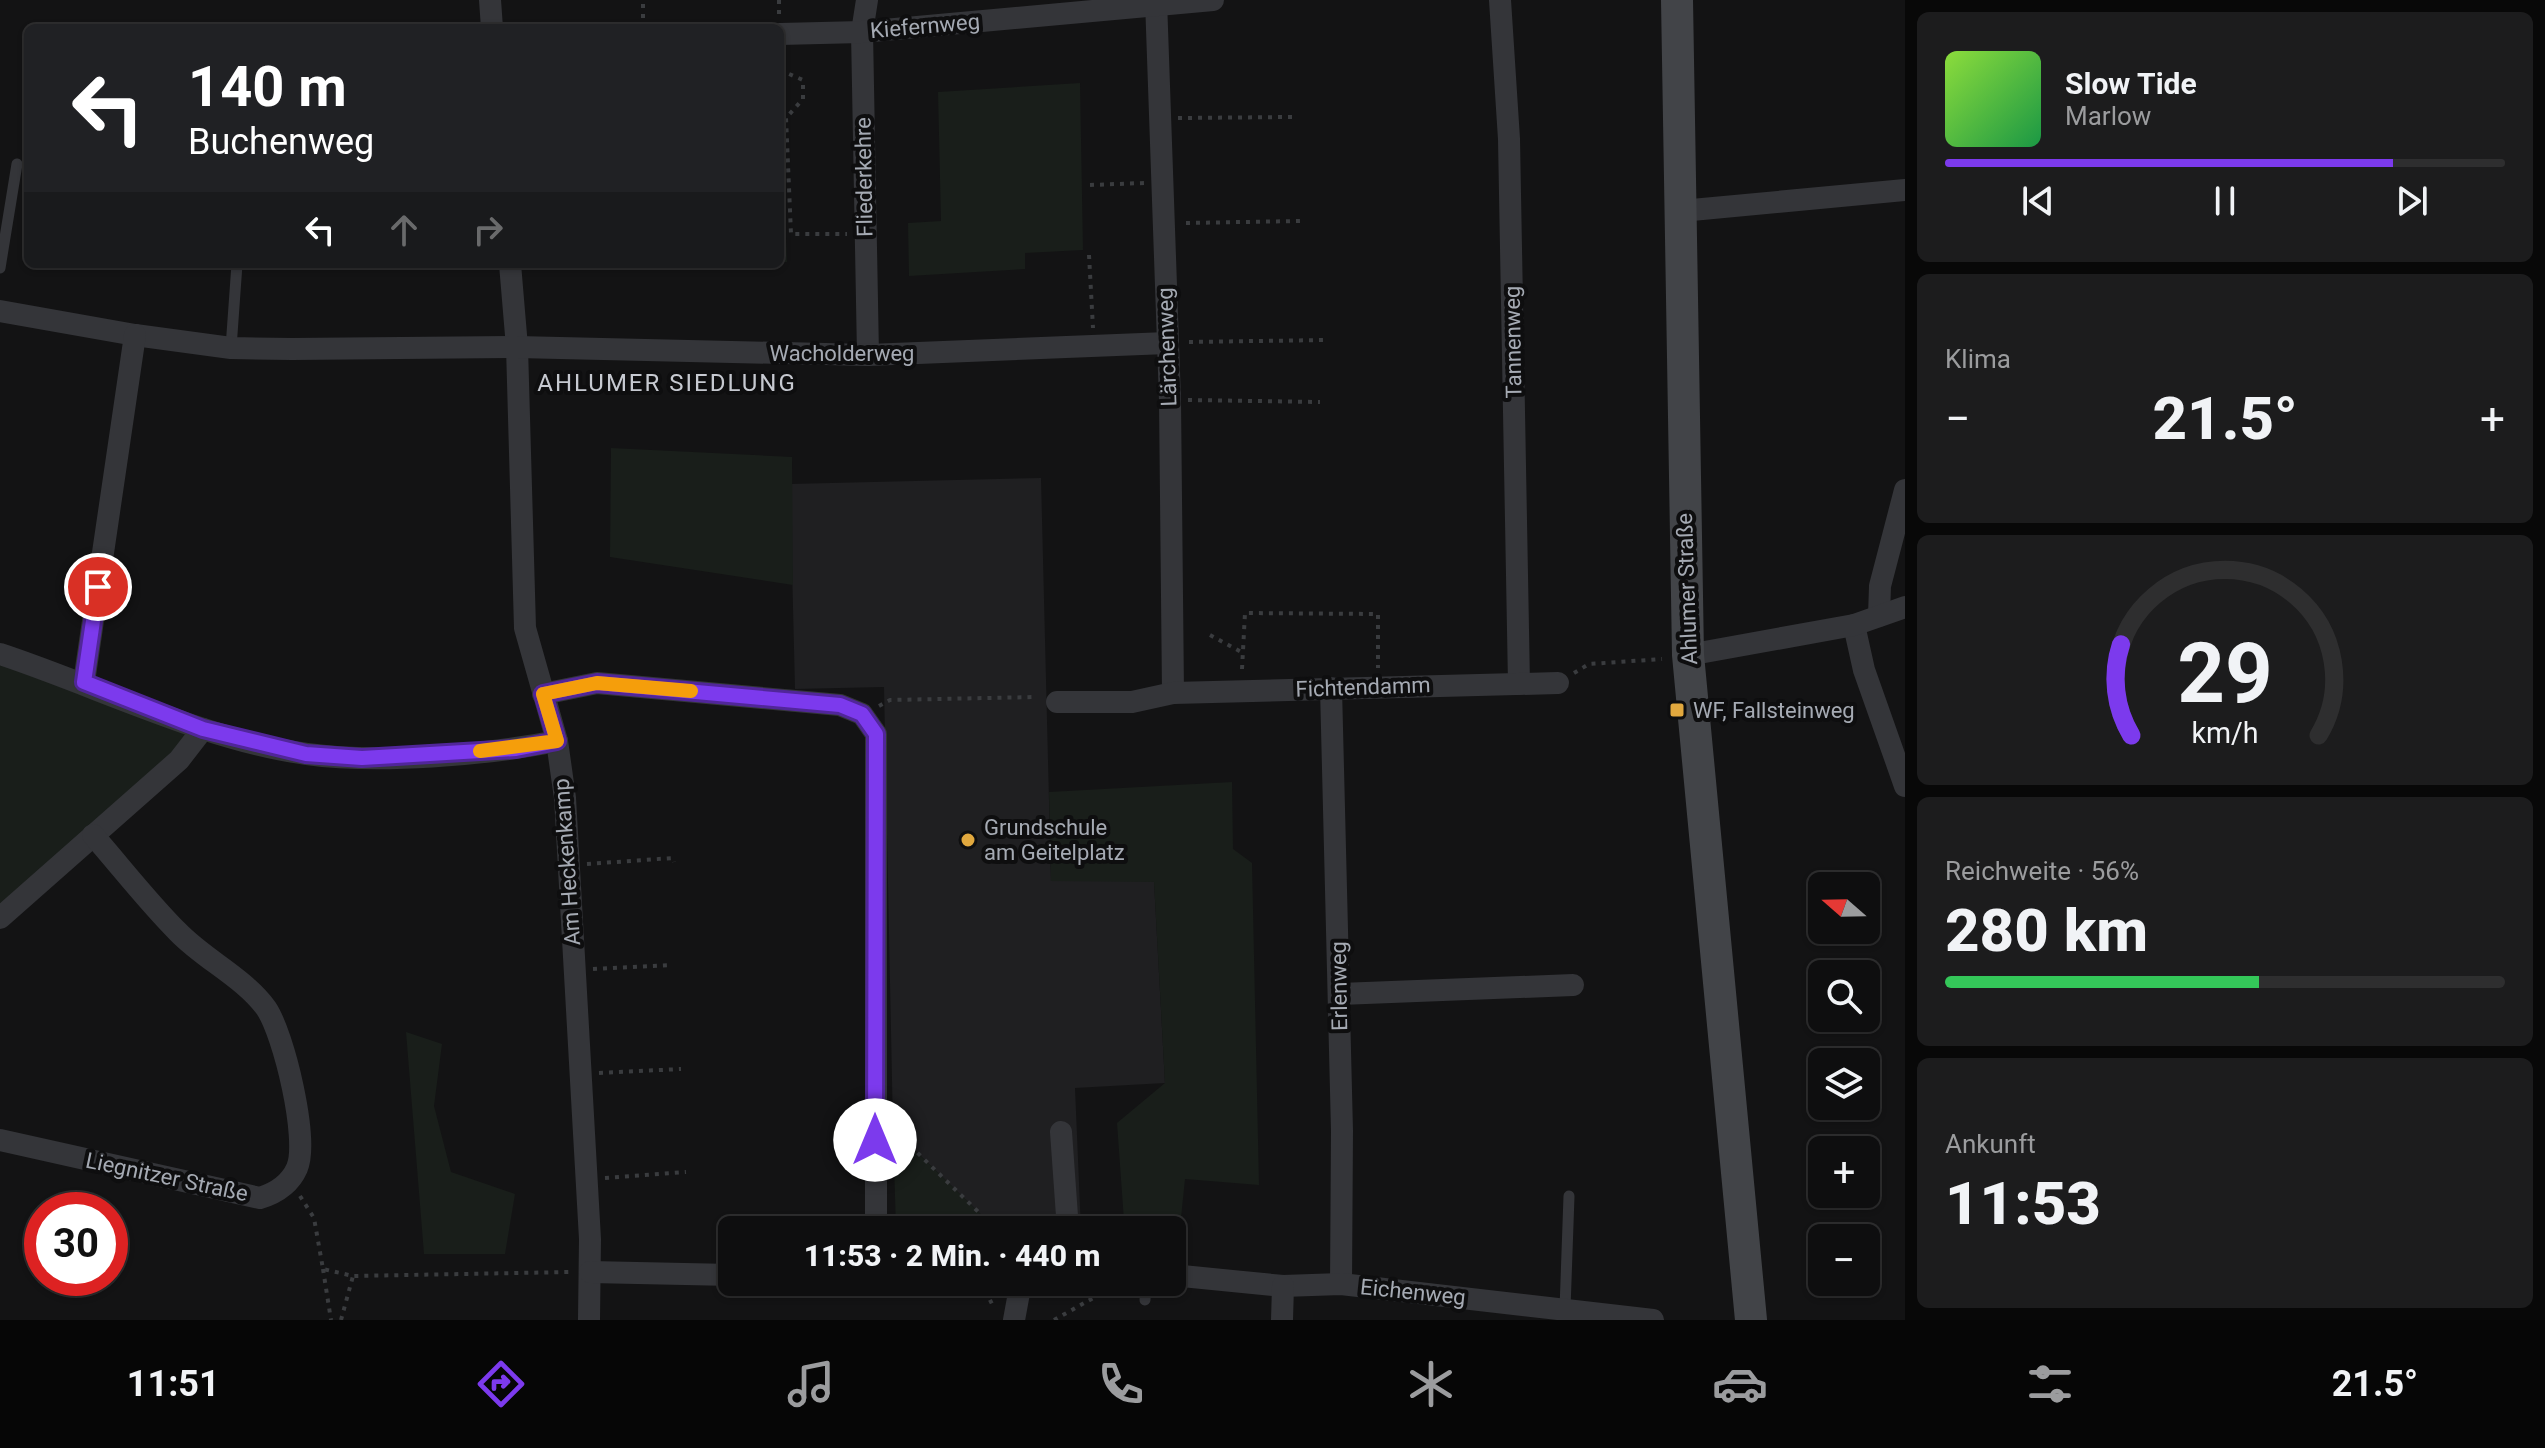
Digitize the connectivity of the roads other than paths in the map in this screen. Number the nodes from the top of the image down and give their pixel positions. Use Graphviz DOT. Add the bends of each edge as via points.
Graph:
graph roads {
  1 [pos="490,0"];
  2 [pos="867,0"];
  3 [pos="1213,0"];
  4 [pos="1500,0"];
  5 [pos="1677,0"];
  6 [pos="1156,2"];
  7 [pos="492,24"];
  8 [pos="862,32"];
  9 [pos="784,34"];
  10 [pos="17,164"];
  11 [pos="1905,190"];
  12 [pos="1681,211"];
  13 [pos="0,268"];
  14 [pos="237,268"];
  15 [pos="510,268"];
  16 [pos="0,311"];
  17 [pos="135,335"];
  18 [pos="1167,343"];
  19 [pos="517,347"];
  20 [pos="231,348"];
  21 [pos="868,355"];
  22 [pos="1905,490"];
  23 [pos="1905,607"];
  24 [pos="1879,616"];
  25 [pos="1854,625"];
  26 [pos="0,654"];
  27 [pos="1676,657"];
  28 [pos="84,682"];
  29 [pos="1558,683"];
  30 [pos="1519,684"];
  31 [pos="1331,688"];
  32 [pos="1173,693"];
  33 [pos="543,694"];
  34 [pos="1057,702"];
  35 [pos="203,729"];
  36 [pos="557,741"];
  37 [pos="1905,786"];
  38 [pos="93,835"];
  39 [pos="0,918"];
  40 [pos="1573,985"];
  41 [pos="1340,994"];
  42 [pos="1061,1132"];
  43 [pos="0,1140"];
  44 [pos="1569,1196"];
  45 [pos="876,1216"];
  46 [pos="1067,1216"];
  47 [pos="590,1272"];
  48 [pos="718,1275"];
  49 [pos="1186,1276"];
  50 [pos="1341,1284"];
  51 [pos="1283,1286"];
  52 [pos="1018,1296"];
  53 [pos="1145,1296"];
  54 [pos="1145,1300"];
  55 [pos="1570,1313"];
  56 [pos="589,1320"];
  57 [pos="1014,1320"];
  58 [pos="1282,1320"];
  59 [pos="1653,1320"];
  60 [pos="1751,1320"];
  1 -- 7 [label="street"];
  2 -- 8 [label="street, Fliederkehre"];
  3 -- 6 [label="street, Kiefernweg"];
  4 -- 30 [label="street, Tannenweg" via="1509,139"];
  5 -- 12 [label="main road, Ahlumer Straße"];
  6 -- 8 [label="street, Kiefernweg"];
  6 -- 18 [label="street, Lärchenweg"];
  8 -- 9 [label="street, Kiefernweg"];
  8 -- 21 [label="street, Fliederkehre"];
  10 -- 13 [label="lane"];
  11 -- 12 [label="street"];
  12 -- 27 [label="main road, Ahlumer Straße"];
  14 -- 20 [label="lane"];
  15 -- 19 [label="street, Am Heckenkamp"];
  16 -- 17 [label="street, Wacholderweg"];
  17 -- 20 [label="street, Wacholderweg"];
  17 -- 28 [label="street"];
  18 -- 21 [label="street, Wacholderweg"];
  18 -- 32 [label="street, Lärchenweg"];
  19 -- 20 [label="street, Wacholderweg"];
  19 -- 21 [label="street, Wacholderweg"];
  19 -- 33 [label="street, Am Heckenkamp" via="525,628"];
  22 -- 24 [label="street" via="1880,586"];
  23 -- 24 [label="street"];
  24 -- 25 [label="street"];
  25 -- 27 [label="street"];
  25 -- 37 [label="street" via="1864,670"];
  26 -- 28 [label="street"];
  27 -- 60 [label="main road, Ahlumer Straße"];
  28 -- 35 [label="street"];
  29 -- 30 [label="street, Fichtendamm"];
  30 -- 31 [label="street, Fichtendamm"];
  31 -- 32 [label="street, Fichtendamm"];
  31 -- 41 [label="street, Erlenweg"];
  32 -- 34 [label="street, Fichtendamm" via="1132,702"];
  33 -- 36 [label="street, Am Heckenkamp"];
  33 -- 45 [label="street" via="597,683 840,705 862,714 876,734"];
  35 -- 36 [label="street" via="306,754 362,758 516,749"];
  35 -- 38 [label="street" via="179,760"];
  36 -- 47 [label="street, Am Heckenkamp" via="569,866"];
  38 -- 39 [label="street"];
  38 -- 43 [label="street, Liegnitzer Straße" via="179,933 266,1009 289,1064 300,1142 298,1166 274,1194 260,1198"];
  40 -- 41 [label="street"];
  41 -- 50 [label="street, Erlenweg"];
  42 -- 46 [label="street"];
  44 -- 55 [label="lane"];
  47 -- 48 [label="street"];
  47 -- 56 [label="street, Am Heckenkamp"];
  49 -- 51 [label="street, Eichenweg"];
  50 -- 51 [label="street, Eichenweg"];
  50 -- 55 [label="street, Eichenweg"];
  51 -- 58 [label="street"];
  52 -- 57 [label="street"];
  53 -- 54 [label="lane"];
  55 -- 59 [label="street, Eichenweg"];
}
